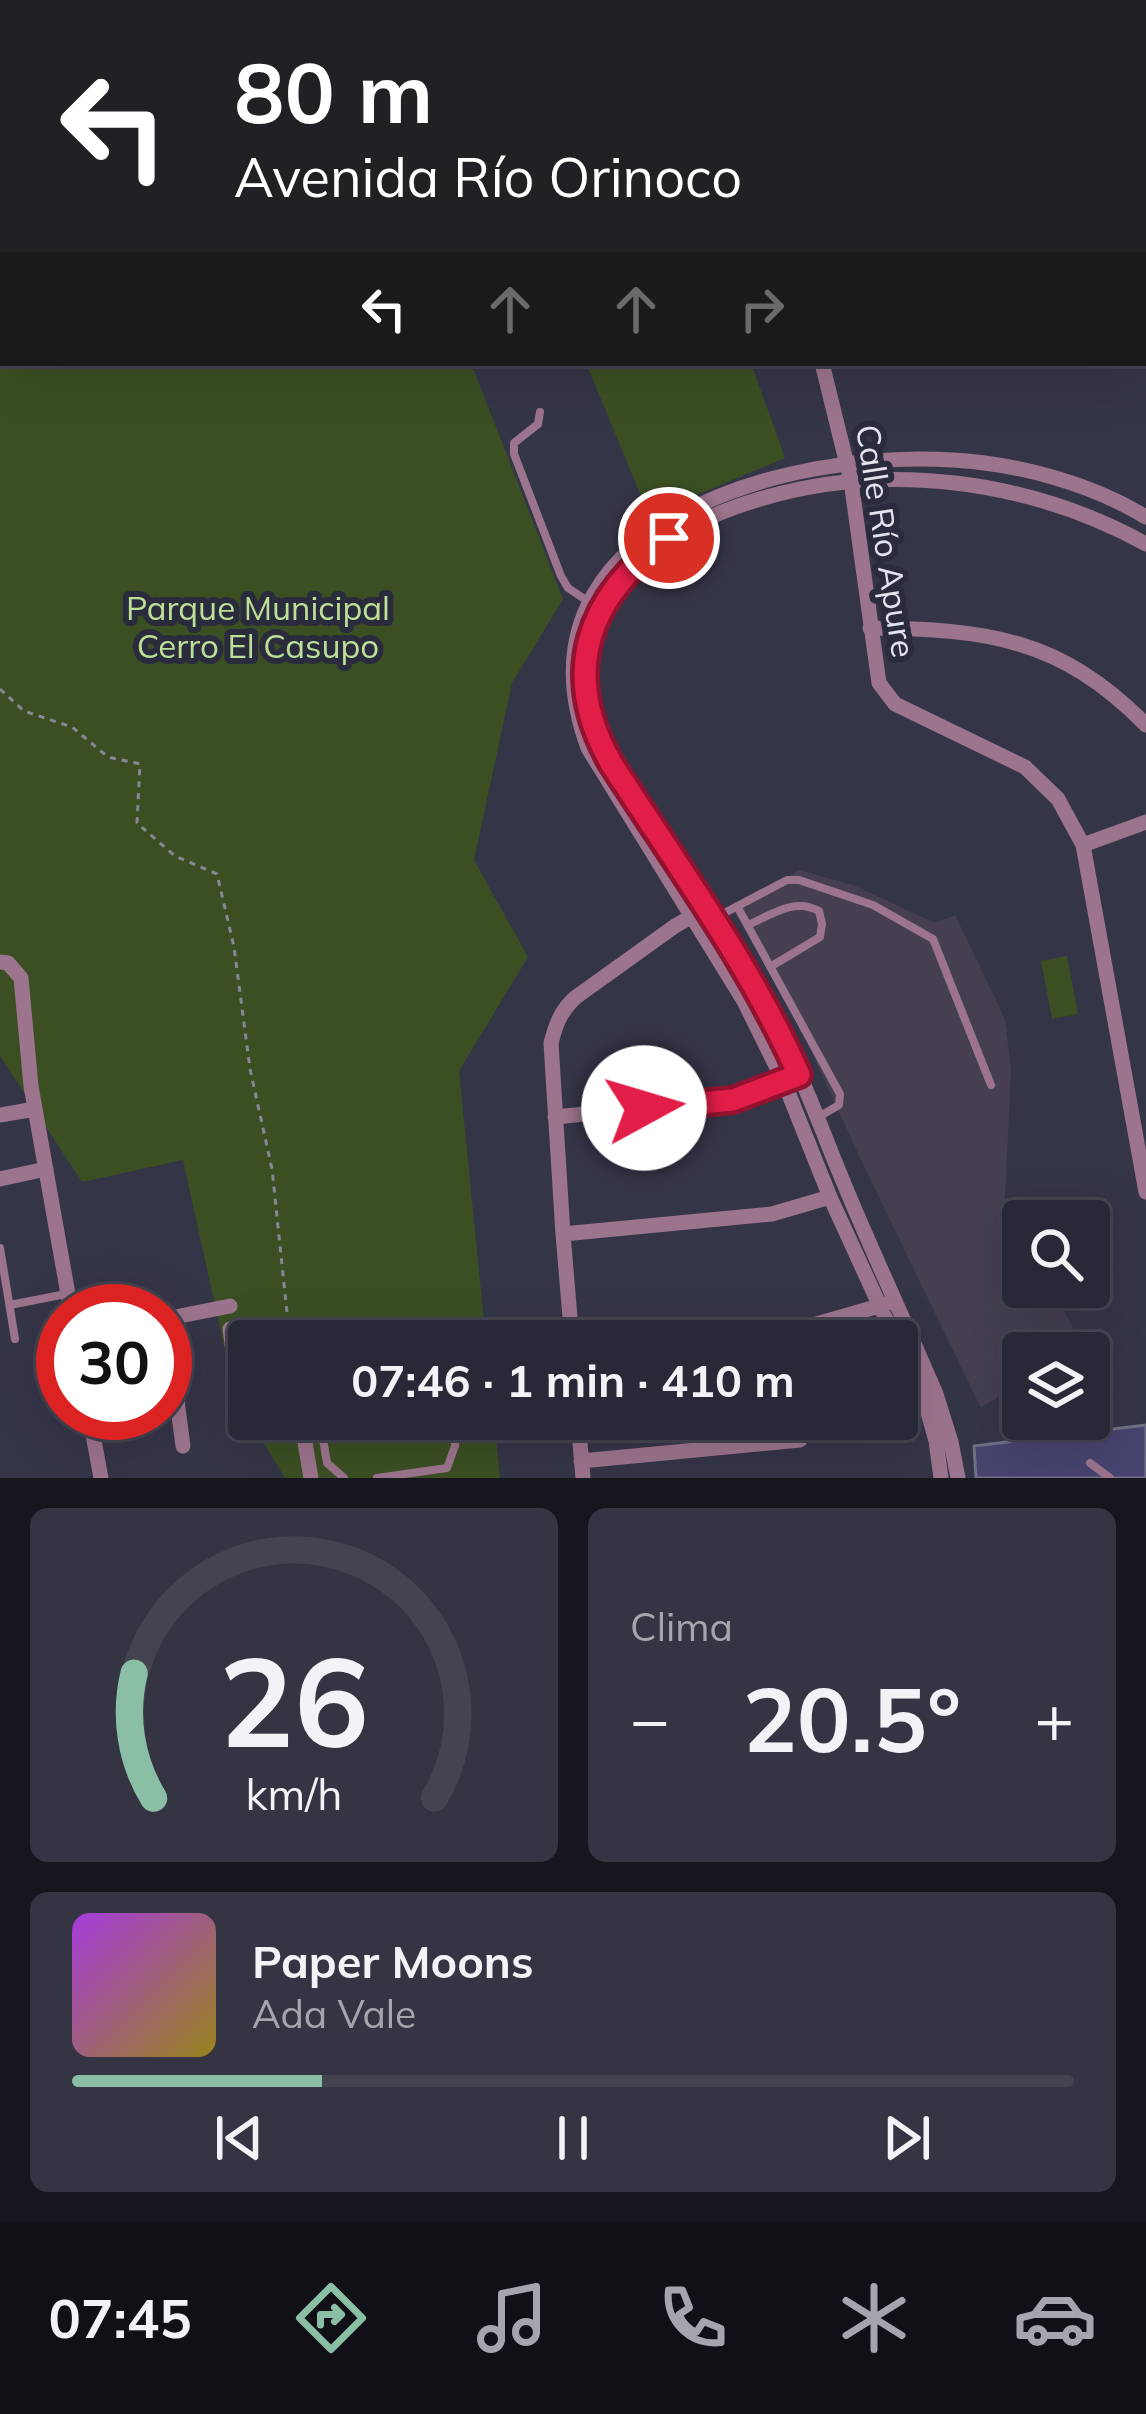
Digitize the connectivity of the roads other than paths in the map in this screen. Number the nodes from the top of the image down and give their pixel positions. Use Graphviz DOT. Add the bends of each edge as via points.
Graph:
graph roads {
  1 [pos="823,366"];
  2 [pos="540,412"];
  3 [pos="850,472"];
  4 [pos="1146,517"];
  5 [pos="1146,544"];
  6 [pos="645,546"];
  7 [pos="589,602"];
  8 [pos="870,628"];
  9 [pos="1146,725"];
  10 [pos="594,745"];
  11 [pos="1146,822"];
  12 [pos="1083,844"];
  13 [pos="737,907"];
  14 [pos="703,915"];
  15 [pos="748,925"];
  16 [pos="0,962"];
  17 [pos="770,967"];
  18 [pos="791,1078"];
  19 [pos="992,1085"];
  20 [pos="35,1109"];
  21 [pos="0,1115"];
  22 [pos="555,1117"];
  23 [pos="816,1118"];
  24 [pos="46,1169"];
  25 [pos="0,1179"];
  26 [pos="1146,1192"];
  27 [pos="830,1197"];
  28 [pos="562,1234"];
  29 [pos="0,1248"];
  30 [pos="66,1284"];
  31 [pos="887,1303"];
  32 [pos="36,1304"];
  33 [pos="10,1305"];
  34 [pos="230,1306"];
  35 [pos="192,1314"];
  36 [pos="570,1320"];
  37 [pos="830,1320"];
  38 [pos="15,1339"];
  39 [pos="94,1440"];
  40 [pos="182,1440"];
  41 [pos="305,1440"];
  42 [pos="323,1440"];
  43 [pos="455,1440"];
  44 [pos="800,1440"];
  45 [pos="183,1445"];
  46 [pos="1090,1463"];
  47 [pos="582,1469"];
  48 [pos="101,1478"];
  49 [pos="311,1478"];
  50 [pos="343,1478"];
  51 [pos="377,1478"];
  52 [pos="940,1478"];
  53 [pos="958,1478"];
  54 [pos="1110,1478"];
  1 -- 3 [label="street, Calle Río Apure"];
  2 -- 7 [label="lane" via="514,454 561,576"];
  3 -- 4 [label="street" via="912,459 957,460 1080,486"];
  3 -- 5 [label="street" via="1023,494"];
  3 -- 6 [label="street" via="807,469 750,485 695,508"];
  3 -- 8 [label="street, Calle Río Apure"];
  6 -- 7 [label="street" via="623,553"];
  6 -- 10 [label="street" via="592,636 585,694"];
  7 -- 10 [label="street" via="572,672 578,721"];
  8 -- 9 [label="street" via="944,628 1017,642 1080,670"];
  8 -- 12 [label="street, Calle Río Apure" via="879,683 895,704 1025,767 1058,799"];
  10 -- 14 [label="street" via="596,765"];
  11 -- 12 [label="street"];
  12 -- 26 [label="street, Calle Río Apure"];
  13 -- 14 [label="lane"];
  13 -- 15 [label="lane"];
  13 -- 19 [label="lane" via="799,880 873,905 933,939"];
  14 -- 18 [label="street"];
  14 -- 22 [label="street" via="674,926 565,1006 551,1043"];
  15 -- 17 [label="lane"];
  15 -- 17 [label="lane" via="795,904 819,910 820,937"];
  16 -- 20 [label="street" via="21,978"];
  17 -- 23 [label="lane" via="840,1094 839,1105"];
  18 -- 22 [label="street" via="733,1100"];
  18 -- 23 [label="street"];
  18 -- 27 [label="street"];
  20 -- 21 [label="street"];
  20 -- 24 [label="street"];
  22 -- 28 [label="street"];
  23 -- 31 [label="street"];
  24 -- 25 [label="street"];
  24 -- 30 [label="street"];
  27 -- 28 [label="street" via="772,1214"];
  27 -- 31 [label="street"];
  28 -- 36 [label="street"];
  29 -- 33 [label="lane"];
  31 -- 37 [label="street"];
  31 -- 52 [label="street" via="927,1409"];
  31 -- 53 [label="street" via="945,1419"];
  32 -- 33 [label="lane"];
  33 -- 38 [label="lane"];
  34 -- 35 [label="street"];
  39 -- 48 [label="street"];
  40 -- 45 [label="street"];
  41 -- 49 [label="street"];
  42 -- 50 [label="lane" via="327,1463"];
  43 -- 51 [label="lane" via="447,1468"];
  44 -- 47 [label="street"];
  46 -- 54 [label="lane"];
}
